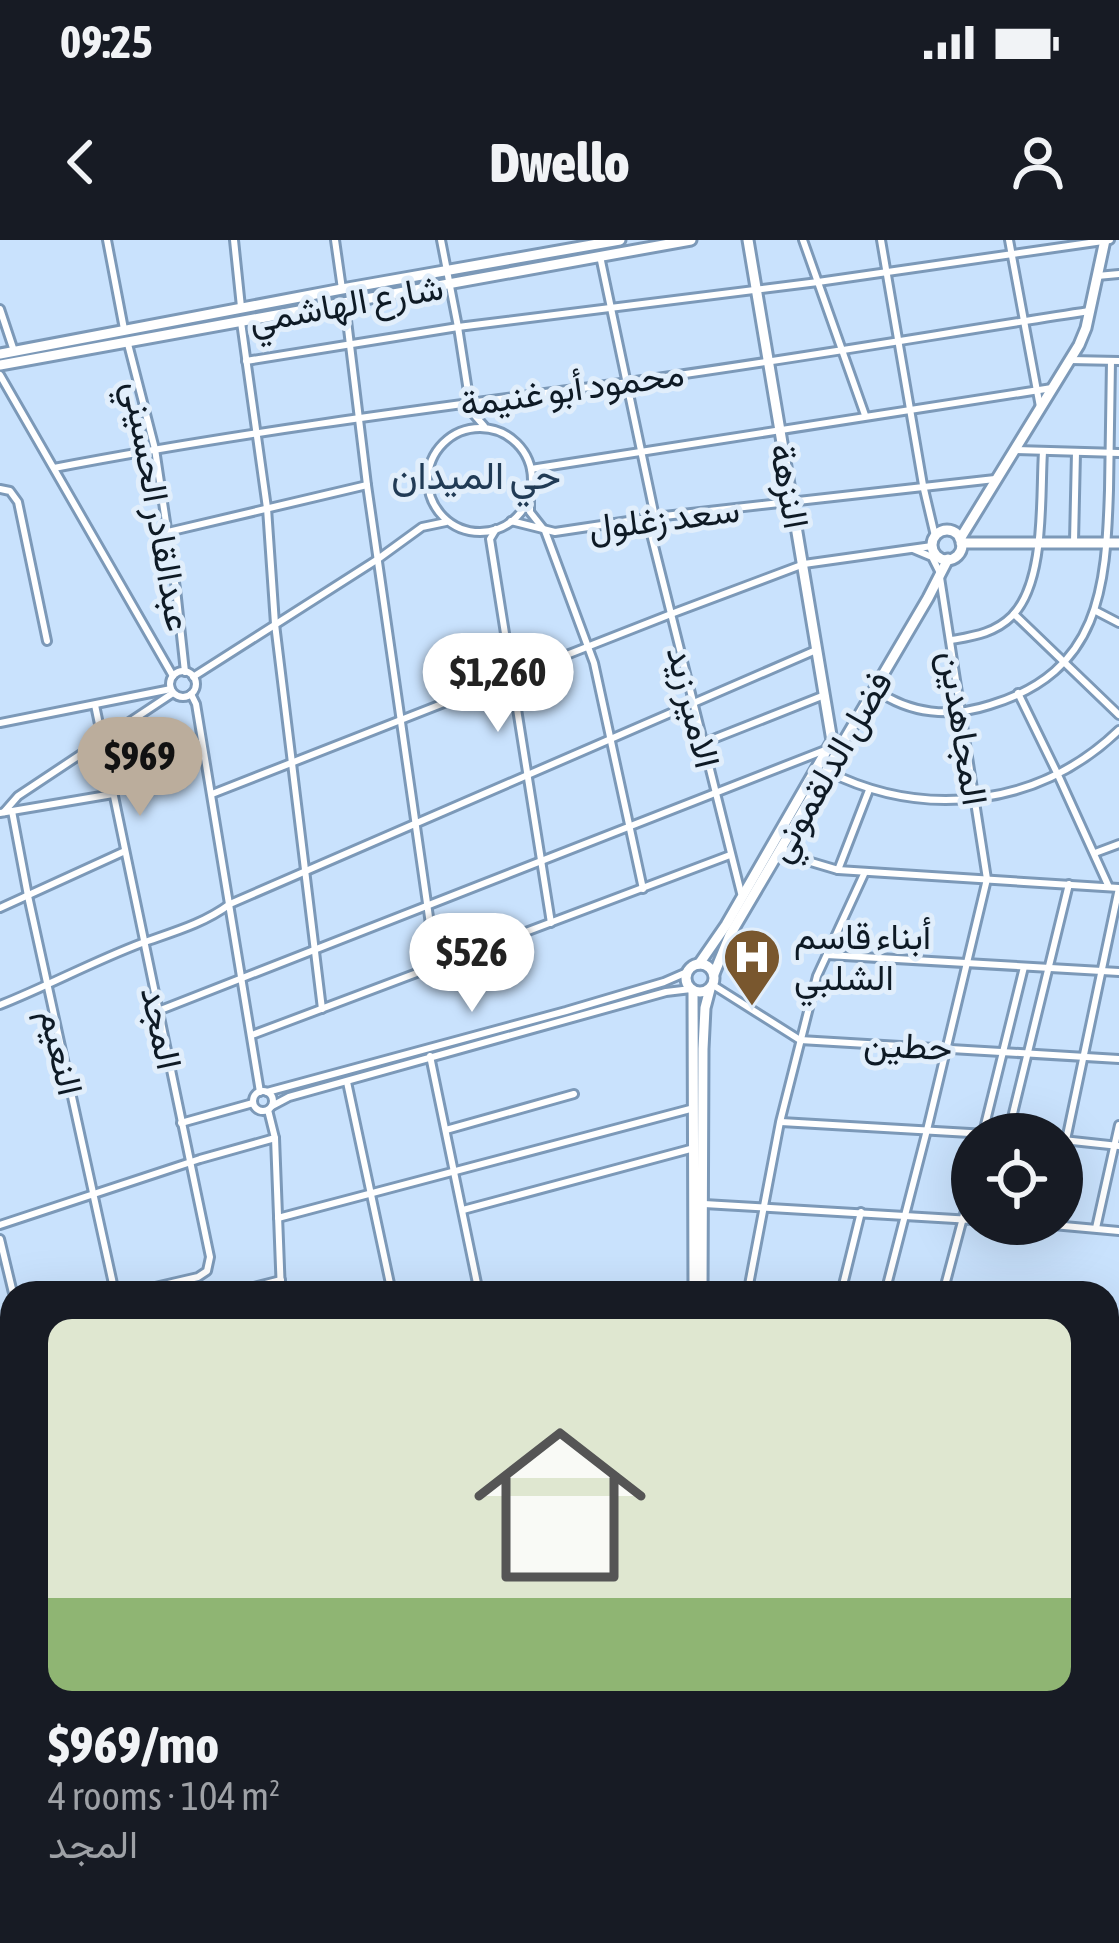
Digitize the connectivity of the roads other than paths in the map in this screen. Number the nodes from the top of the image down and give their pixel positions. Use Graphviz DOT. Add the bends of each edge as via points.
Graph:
graph roads {
  1 [pos="106,240"];
  2 [pos="234,240"];
  3 [pos="334,240"];
  4 [pos="441,240"];
  5 [pos="620,240"];
  6 [pos="691,240"];
  7 [pos="748,240"];
  8 [pos="803,240"];
  9 [pos="881,240"];
  10 [pos="1009,240"];
  11 [pos="1107,240"];
  12 [pos="598,242"];
  13 [pos="1012,255"];
  14 [pos="600,256"];
  15 [pos="446,272"];
  16 [pos="886,272"];
  17 [pos="1119,274"];
  18 [pos="1097,276"];
  19 [pos="818,282"];
  20 [pos="449,284"];
  21 [pos="341,289"];
  22 [pos="757,289"];
  23 [pos="345,303"];
  24 [pos="242,308"];
  25 [pos="608,308"];
  26 [pos="0,309"];
  27 [pos="1090,311"];
  28 [pos="1024,321"];
  29 [pos="241,322"];
  30 [pos="458,327"];
  31 [pos="126,335"];
  32 [pos="897,341"];
  33 [pos="352,345"];
  34 [pos="842,349"];
  35 [pos="14,351"];
  36 [pos="0,354"];
  37 [pos="769,360"];
  38 [pos="1070,360"];
  39 [pos="245,361"];
  40 [pos="1115,361"];
  41 [pos="0,365"];
  42 [pos="0,375"];
  43 [pos="625,382"];
  44 [pos="1052,388"];
  45 [pos="1036,390"];
  46 [pos="470,404"];
  47 [pos="1040,407"];
  48 [pos="910,410"];
  49 [pos="360,416"];
  50 [pos="865,416"];
  51 [pos="488,429"];
  52 [pos="781,430"];
  53 [pos="257,432"];
  54 [pos="455,434"];
  55 [pos="155,449"];
  56 [pos="1016,450"];
  57 [pos="640,452"];
  58 [pos="1042,452"];
  59 [pos="1076,452"];
  60 [pos="1114,452"];
  61 [pos="54,468"];
  62 [pos="531,469"];
  63 [pos="999,479"];
  64 [pos="367,485"];
  65 [pos="923,485"];
  66 [pos="0,489"];
  67 [pos="429,493"];
  68 [pos="530,493"];
  69 [pos="793,502"];
  70 [pos="267,508"];
  71 [pos="651,518"];
  72 [pos="511,521"];
  73 [pos="450,522"];
  74 [pos="422,527"];
  75 [pos="496,529"];
  76 [pos="545,531"];
  77 [pos="168,532"];
  78 [pos="479,532"];
  79 [pos="490,539"];
  80 [pos="933,541"];
  81 [pos="961,541"];
  82 [pos="1038,542"];
  83 [pos="1074,542"];
  84 [pos="1113,543"];
  85 [pos="913,549"];
  86 [pos="378,559"];
  87 [pos="948,560"];
  88 [pos="804,564"];
  89 [pos="940,577"];
  90 [pos="928,598"];
  91 [pos="945,611"];
  92 [pos="1096,611"];
  93 [pos="670,614"];
  94 [pos="1014,614"];
  95 [pos="1119,623"];
  96 [pos="275,624"];
  97 [pos="950,640"];
  98 [pos="47,641"];
  99 [pos="588,646"];
  100 [pos="818,649"];
  101 [pos="1064,662"];
  102 [pos="185,672"];
  103 [pos="173,676"];
  104 [pos="194,677"];
  105 [pos="510,677"];
  106 [pos="874,688"];
  107 [pos="172,691"];
  108 [pos="1018,693"];
  109 [pos="191,694"];
  110 [pos="825,694"];
  111 [pos="693,703"];
  112 [pos="95,705"];
  113 [pos="962,712"];
  114 [pos="1119,715"];
  115 [pos="400,721"];
  116 [pos="0,723"];
  117 [pos="1119,730"];
  118 [pos="832,733"];
  119 [pos="849,734"];
  120 [pos="102,739"];
  121 [pos="611,739"];
  122 [pos="703,743"];
  123 [pos="828,749"];
  124 [pos="291,764"];
  125 [pos="827,771"];
  126 [pos="1058,775"];
  127 [pos="526,776"];
  128 [pos="868,790"];
  129 [pos="715,793"];
  130 [pos="113,794"];
  131 [pos="212,794"];
  132 [pos="976,799"];
  133 [pos="6,812"];
  134 [pos="414,824"];
  135 [pos="629,826"];
  136 [pos="1119,844"];
  137 [pos="781,848"];
  138 [pos="125,851"];
  139 [pos="1094,853"];
  140 [pos="730,855"];
  141 [pos="540,860"];
  142 [pos="838,870"];
  143 [pos="304,872"];
  144 [pos="865,872"];
  145 [pos="987,879"];
  146 [pos="1069,884"];
  147 [pos="1108,886"];
  148 [pos="1119,888"];
  149 [pos="643,889"];
  150 [pos="28,896"];
  151 [pos="742,896"];
  152 [pos="230,904"];
  153 [pos="425,906"];
  154 [pos="0,908"];
  155 [pos="551,922"];
  156 [pos="144,943"];
  157 [pos="314,950"];
  158 [pos="827,955"];
  159 [pos="967,963"];
  160 [pos="699,964"];
  161 [pos="436,966"];
  162 [pos="1024,968"];
  163 [pos="1049,969"];
  164 [pos="688,972"];
  165 [pos="1102,972"];
  166 [pos="1119,973"];
  167 [pos="243,978"];
  168 [pos="712,983"];
  169 [pos="47,985"];
  170 [pos="692,990"];
  171 [pos="0,1005"];
  172 [pos="322,1009"];
  173 [pos="158,1011"];
  174 [pos="252,1036"];
  175 [pos="800,1040"];
  176 [pos="946,1048"];
  177 [pos="1004,1051"];
  178 [pos="1027,1053"];
  179 [pos="429,1054"];
  180 [pos="1083,1056"];
  181 [pos="1119,1059"];
  182 [pos="346,1082"];
  183 [pos="264,1092"];
  184 [pos="574,1094"];
  185 [pos="253,1103"];
  186 [pos="270,1108"];
  187 [pos="694,1108"];
  188 [pos="989,1113"];
  189 [pos="1013,1113"];
  190 [pos="1070,1113"];
  191 [pos="780,1122"];
  192 [pos="181,1123"];
  193 [pos="1119,1125"];
  194 [pos="446,1130"];
  195 [pos="928,1130"];
  196 [pos="951,1132"];
  197 [pos="275,1138"];
  198 [pos="1083,1142"];
  199 [pos="1117,1146"];
  200 [pos="694,1148"];
  201 [pos="190,1163"];
  202 [pos="1108,1168"];
  203 [pos="1119,1170"];
  204 [pos="455,1172"];
  205 [pos="94,1194"];
  206 [pos="371,1194"];
  207 [pos="698,1204"];
  208 [pos="763,1206"];
  209 [pos="463,1210"];
  210 [pos="861,1212"];
  211 [pos="906,1215"];
  212 [pos="278,1218"];
  213 [pos="951,1219"];
  214 [pos="0,1225"];
  215 [pos="1083,1227"];
  216 [pos="1096,1228"];
  217 [pos="1119,1231"];
  218 [pos="0,1238"];
  219 [pos="959,1245"];
  220 [pos="281,1280"];
  221 [pos="10,1281"];
  222 [pos="112,1281"];
  223 [pos="180,1281"];
  224 [pos="277,1281"];
  225 [pos="389,1281"];
  226 [pos="477,1281"];
  227 [pos="697,1281"];
  228 [pos="750,1281"];
  229 [pos="845,1281"];
  230 [pos="888,1281"];
  231 [pos="947,1281"];
  1 -- 31 [label="street, عبدالقادر الحسيني"];
  2 -- 24 [label="street"];
  3 -- 21 [label="street"];
  4 -- 15 [label="street"];
  5 -- 12 [label="main road, شارع الهاشمي"];
  6 -- 14 [label="main road, شارع الهاشمي"];
  7 -- 22 [label="main road, النزهة"];
  8 -- 19 [label="street"];
  9 -- 16 [label="street"];
  10 -- 13 [label="street"];
  11 -- 13 [label="street"];
  11 -- 18 [label="main road"];
  12 -- 14 [label="main road"];
  12 -- 15 [label="main road, شارع الهاشمي"];
  13 -- 16 [label="street"];
  13 -- 28 [label="street"];
  14 -- 20 [label="main road, شارع الهاشمي"];
  14 -- 25 [label="street, الامير زيد"];
  15 -- 20 [label="street"];
  15 -- 21 [label="main road, شارع الهاشمي"];
  16 -- 19 [label="street"];
  16 -- 32 [label="street"];
  17 -- 18 [label="street"];
  18 -- 27 [label="main road"];
  19 -- 22 [label="street"];
  19 -- 34 [label="street"];
  20 -- 23 [label="main road, شارع الهاشمي"];
  20 -- 30 [label="street"];
  21 -- 24 [label="main road, شارع الهاشمي"];
  22 -- 25 [label="street"];
  22 -- 37 [label="main road, النزهة"];
  23 -- 29 [label="main road, شارع الهاشمي"];
  23 -- 33 [label="street"];
  24 -- 31 [label="main road, شارع الهاشمي"];
  25 -- 30 [label="street"];
  25 -- 43 [label="street, الامير زيد"];
  26 -- 35 [label="street"];
  27 -- 28 [label="street, محمود أبو غنيمة"];
  27 -- 38 [label="main road"];
  28 -- 32 [label="street, محمود أبو غنيمة"];
  28 -- 45 [label="street"];
  29 -- 31 [label="main road, شارع الهاشمي"];
  29 -- 39 [label="street"];
  30 -- 33 [label="street"];
  30 -- 46 [label="street"];
  31 -- 35 [label="main road, شارع الهاشمي"];
  31 -- 41 [label="main road, شارع الهاشمي"];
  31 -- 55 [label="street, عبدالقادر الحسيني"];
  32 -- 34 [label="street, محمود أبو غنيمة"];
  32 -- 48 [label="street"];
  33 -- 39 [label="street"];
  33 -- 49 [label="street"];
  34 -- 37 [label="street, محمود أبو غنيمة"];
  34 -- 50 [label="street"];
  35 -- 36 [label="main road, شارع الهاشمي"];
  37 -- 43 [label="street, محمود أبو غنيمة"];
  37 -- 52 [label="main road, النزهة"];
  38 -- 40 [label="street"];
  38 -- 44 [label="main road"];
  39 -- 53 [label="street"];
  40 -- 60 [label="street"];
  42 -- 61 [label="street"];
  43 -- 46 [label="street, محمود أبو غنيمة"];
  43 -- 57 [label="street, الامير زيد"];
  44 -- 45 [label="street"];
  44 -- 47 [label="main road"];
  45 -- 47 [label="street"];
  45 -- 48 [label="street"];
  46 -- 49 [label="street, محمود أبو غنيمة"];
  46 -- 51 [label="street"];
  46 -- 54 [label="street"];
  47 -- 56 [label="main road"];
  48 -- 50 [label="street"];
  48 -- 65 [label="street"];
  49 -- 53 [label="street, محمود أبو غنيمة"];
  49 -- 64 [label="street"];
  50 -- 52 [label="street"];
  51 -- 54 [label="street"];
  51 -- 62 [label="street" via="516,442"];
  52 -- 57 [label="street"];
  52 -- 69 [label="main road, النزهة"];
  53 -- 55 [label="street, محمود أبو غنيمة"];
  53 -- 70 [label="street"];
  54 -- 67 [label="street" via="432,459"];
  55 -- 61 [label="street, محمود أبو غنيمة"];
  55 -- 77 [label="street, عبدالقادر الحسيني"];
  56 -- 58 [label="street"];
  56 -- 63 [label="main road"];
  57 -- 62 [label="street"];
  57 -- 71 [label="street, الامير زيد"];
  58 -- 59 [label="street"];
  58 -- 82 [label="street"];
  59 -- 60 [label="street"];
  59 -- 83 [label="street"];
  60 -- 84 [label="street"];
  61 -- 103 [label="street"];
  62 -- 68 [label="street"];
  63 -- 65 [label="street, سعد زغلول"];
  63 -- 81 [label="main road"];
  64 -- 70 [label="street"];
  64 -- 86 [label="street"];
  65 -- 69 [label="street, سعد زغلول"];
  65 -- 80 [label="street"];
  66 -- 98 [label="street" via="18,502"];
  67 -- 73 [label="street"];
  67 -- 74 [label="street"];
  68 -- 72 [label="street"];
  68 -- 76 [label="street, سعد زغلول" via="530,512"];
  69 -- 71 [label="street, سعد زغلول"];
  69 -- 88 [label="main road, النزهة"];
  70 -- 77 [label="street"];
  70 -- 96 [label="street"];
  71 -- 76 [label="street, سعد زغلول"];
  71 -- 93 [label="street, الامير زيد"];
  72 -- 75 [label="street"];
  72 -- 76 [label="street, سعد زغلول"];
  73 -- 74 [label="street"];
  73 -- 78 [label="street"];
  74 -- 86 [label="street"];
  75 -- 78 [label="street"];
  75 -- 79 [label="street"];
  76 -- 99 [label="street"];
  77 -- 102 [label="street, عبدالقادر الحسيني"];
  78 -- 79 [label="street"];
  79 -- 105 [label="street"];
  80 -- 81 [label="main road" via="948,530"];
  80 -- 85 [label="street"];
  80 -- 87 [label="main road" via="935,554"];
  81 -- 82 [label="main road"];
  81 -- 87 [label="main road"];
  82 -- 83 [label="main road"];
  82 -- 94 [label="street"];
  83 -- 84 [label="main road"];
  84 -- 92 [label="street"];
  85 -- 88 [label="street"];
  85 -- 89 [label="street" via="932,557"];
  86 -- 96 [label="street"];
  86 -- 115 [label="street"];
  87 -- 89 [label="main road, فضل الدلقموني"];
  88 -- 93 [label="street"];
  88 -- 100 [label="main road, النزهة"];
  89 -- 90 [label="main road, فضل الدلقموني"];
  89 -- 91 [label="street, المجاهدين"];
  90 -- 91 [label="street"];
  90 -- 106 [label="main road, فضل الدلقموني"];
  91 -- 97 [label="street, المجاهدين"];
  92 -- 95 [label="street"];
  92 -- 101 [label="street"];
  93 -- 99 [label="street"];
  93 -- 111 [label="street, الامير زيد"];
  94 -- 97 [label="street" via="987,632"];
  94 -- 101 [label="street"];
  96 -- 104 [label="street"];
  96 -- 124 [label="street"];
  97 -- 113 [label="street, المجاهدين"];
  99 -- 105 [label="street"];
  99 -- 121 [label="street"];
  100 -- 110 [label="main road, النزهة"];
  100 -- 111 [label="street"];
  101 -- 108 [label="street"];
  101 -- 114 [label="street"];
  102 -- 103 [label="street"];
  102 -- 104 [label="street"];
  103 -- 107 [label="street"];
  104 -- 109 [label="street"];
  105 -- 115 [label="street"];
  105 -- 127 [label="street"];
  106 -- 113 [label="street" via="916,709"];
  106 -- 119 [label="main road, فضل الدلقموني"];
  107 -- 109 [label="street"];
  107 -- 112 [label="street"];
  107 -- 120 [label="street"];
  108 -- 113 [label="street"];
  108 -- 126 [label="street"];
  109 -- 131 [label="street"];
  110 -- 118 [label="main road, النزهة"];
  110 -- 122 [label="street"];
  111 -- 121 [label="street"];
  111 -- 122 [label="street, الامير زيد"];
  112 -- 116 [label="street"];
  112 -- 120 [label="street, المجد"];
  113 -- 132 [label="street, المجاهدين"];
  115 -- 124 [label="street"];
  115 -- 134 [label="street"];
  117 -- 126 [label="street"];
  118 -- 119 [label="main road"];
  118 -- 123 [label="main road"];
  119 -- 125 [label="main road, فضل الدلقموني"];
  120 -- 130 [label="street, المجد"];
  120 -- 133 [label="street"];
  121 -- 127 [label="street"];
  121 -- 135 [label="street"];
  122 -- 129 [label="street, الامير زيد"];
  123 -- 129 [label="street"];
  123 -- 151 [label="main road"];
  124 -- 131 [label="street"];
  124 -- 143 [label="street"];
  125 -- 128 [label="street"];
  125 -- 137 [label="main road, فضل الدلقموني"];
  126 -- 132 [label="street"];
  126 -- 139 [label="street"];
  127 -- 134 [label="street"];
  127 -- 141 [label="street"];
  128 -- 132 [label="street"];
  128 -- 142 [label="street"];
  129 -- 135 [label="street"];
  129 -- 140 [label="street, الامير زيد"];
  130 -- 133 [label="street"];
  130 -- 138 [label="street, المجد"];
  131 -- 152 [label="street"];
  132 -- 145 [label="street, المجاهدين"];
  133 -- 150 [label="street, النعيم"];
  134 -- 143 [label="street"];
  134 -- 153 [label="street"];
  135 -- 141 [label="street"];
  135 -- 149 [label="street"];
  136 -- 139 [label="street"];
  137 -- 142 [label="street"];
  137 -- 168 [label="main road, فضل الدلقموني"];
  138 -- 150 [label="street"];
  138 -- 156 [label="street, المجد"];
  139 -- 147 [label="street"];
  140 -- 149 [label="street"];
  140 -- 151 [label="street, الامير زيد"];
  141 -- 153 [label="street"];
  141 -- 155 [label="street"];
  142 -- 144 [label="street"];
  143 -- 152 [label="street"];
  143 -- 157 [label="street"];
  144 -- 145 [label="street"];
  144 -- 158 [label="street"];
  145 -- 146 [label="street"];
  145 -- 159 [label="street"];
  146 -- 147 [label="street"];
  146 -- 163 [label="street"];
  147 -- 148 [label="street"];
  148 -- 165 [label="street"];
  149 -- 155 [label="street"];
  150 -- 154 [label="street"];
  150 -- 169 [label="street, النعيم"];
  151 -- 160 [label="main road"];
  152 -- 156 [label="street"];
  152 -- 167 [label="street"];
  153 -- 157 [label="street"];
  153 -- 161 [label="street"];
  155 -- 161 [label="street"];
  156 -- 169 [label="street"];
  156 -- 173 [label="street, المجد"];
  157 -- 167 [label="street"];
  157 -- 172 [label="street"];
  158 -- 159 [label="street"];
  158 -- 175 [label="street"];
  159 -- 162 [label="street"];
  159 -- 176 [label="street"];
  160 -- 164 [label="main road"];
  160 -- 168 [label="main road" via="708,966"];
  161 -- 172 [label="street"];
  162 -- 163 [label="street"];
  162 -- 177 [label="street"];
  163 -- 165 [label="street"];
  163 -- 178 [label="street"];
  164 -- 170 [label="main road"];
  164 -- 179 [label="street"];
  165 -- 166 [label="street"];
  165 -- 180 [label="street"];
  167 -- 173 [label="street"];
  167 -- 174 [label="street"];
  168 -- 170 [label="main road" via="704,993"];
  168 -- 175 [label="street, حطين"];
  168 -- 207 [label="main road, فضل الدلقموني" via="704,1012"];
  169 -- 171 [label="street"];
  169 -- 205 [label="street, النعيم"];
  170 -- 179 [label="street"];
  170 -- 187 [label="main road, فضل الدلقموني"];
  172 -- 174 [label="street"];
  173 -- 192 [label="street, المجد"];
  174 -- 183 [label="street"];
  175 -- 176 [label="street, حطين"];
  175 -- 191 [label="street"];
  176 -- 177 [label="street, حطين"];
  176 -- 195 [label="street"];
  177 -- 178 [label="street, حطين"];
  177 -- 188 [label="street"];
  178 -- 180 [label="street, حطين"];
  178 -- 189 [label="street"];
  179 -- 182 [label="street"];
  179 -- 183 [label="street"];
  179 -- 194 [label="street"];
  180 -- 181 [label="street, حطين"];
  180 -- 190 [label="street"];
  182 -- 186 [label="street"];
  182 -- 206 [label="street"];
  183 -- 185 [label="street"];
  183 -- 186 [label="street"];
  184 -- 194 [label="street"];
  185 -- 186 [label="street"];
  185 -- 192 [label="street"];
  186 -- 197 [label="street"];
  187 -- 200 [label="main road, فضل الدلقموني"];
  187 -- 204 [label="street"];
  191 -- 195 [label="street"];
  191 -- 208 [label="street"];
  192 -- 201 [label="street, المجد"];
  193 -- 199 [label="street"];
  194 -- 204 [label="street"];
  195 -- 196 [label="street"];
  195 -- 211 [label="street"];
  197 -- 201 [label="street"];
  197 -- 212 [label="street"];
  198 -- 199 [label="street"];
  199 -- 202 [label="street"];
  200 -- 207 [label="main road, فضل الدلقموني"];
  200 -- 209 [label="street"];
  201 -- 205 [label="street"];
  201 -- 223 [label="street, المجد" via="208,1268"];
  202 -- 203 [label="street"];
  202 -- 216 [label="street"];
  204 -- 206 [label="street"];
  204 -- 209 [label="street"];
  205 -- 214 [label="street"];
  205 -- 222 [label="street, النعيم"];
  206 -- 212 [label="street"];
  206 -- 225 [label="street"];
  207 -- 208 [label="street"];
  207 -- 227 [label="main road, فضل الدلقموني"];
  208 -- 210 [label="street"];
  208 -- 228 [label="street"];
  209 -- 226 [label="street"];
  210 -- 211 [label="street"];
  210 -- 229 [label="street"];
  211 -- 213 [label="street"];
  211 -- 230 [label="street"];
  212 -- 220 [label="street"];
  215 -- 216 [label="street"];
  216 -- 217 [label="street"];
  218 -- 221 [label="street"];
  219 -- 231 [label="street"];
  220 -- 224 [label="street"];
}
